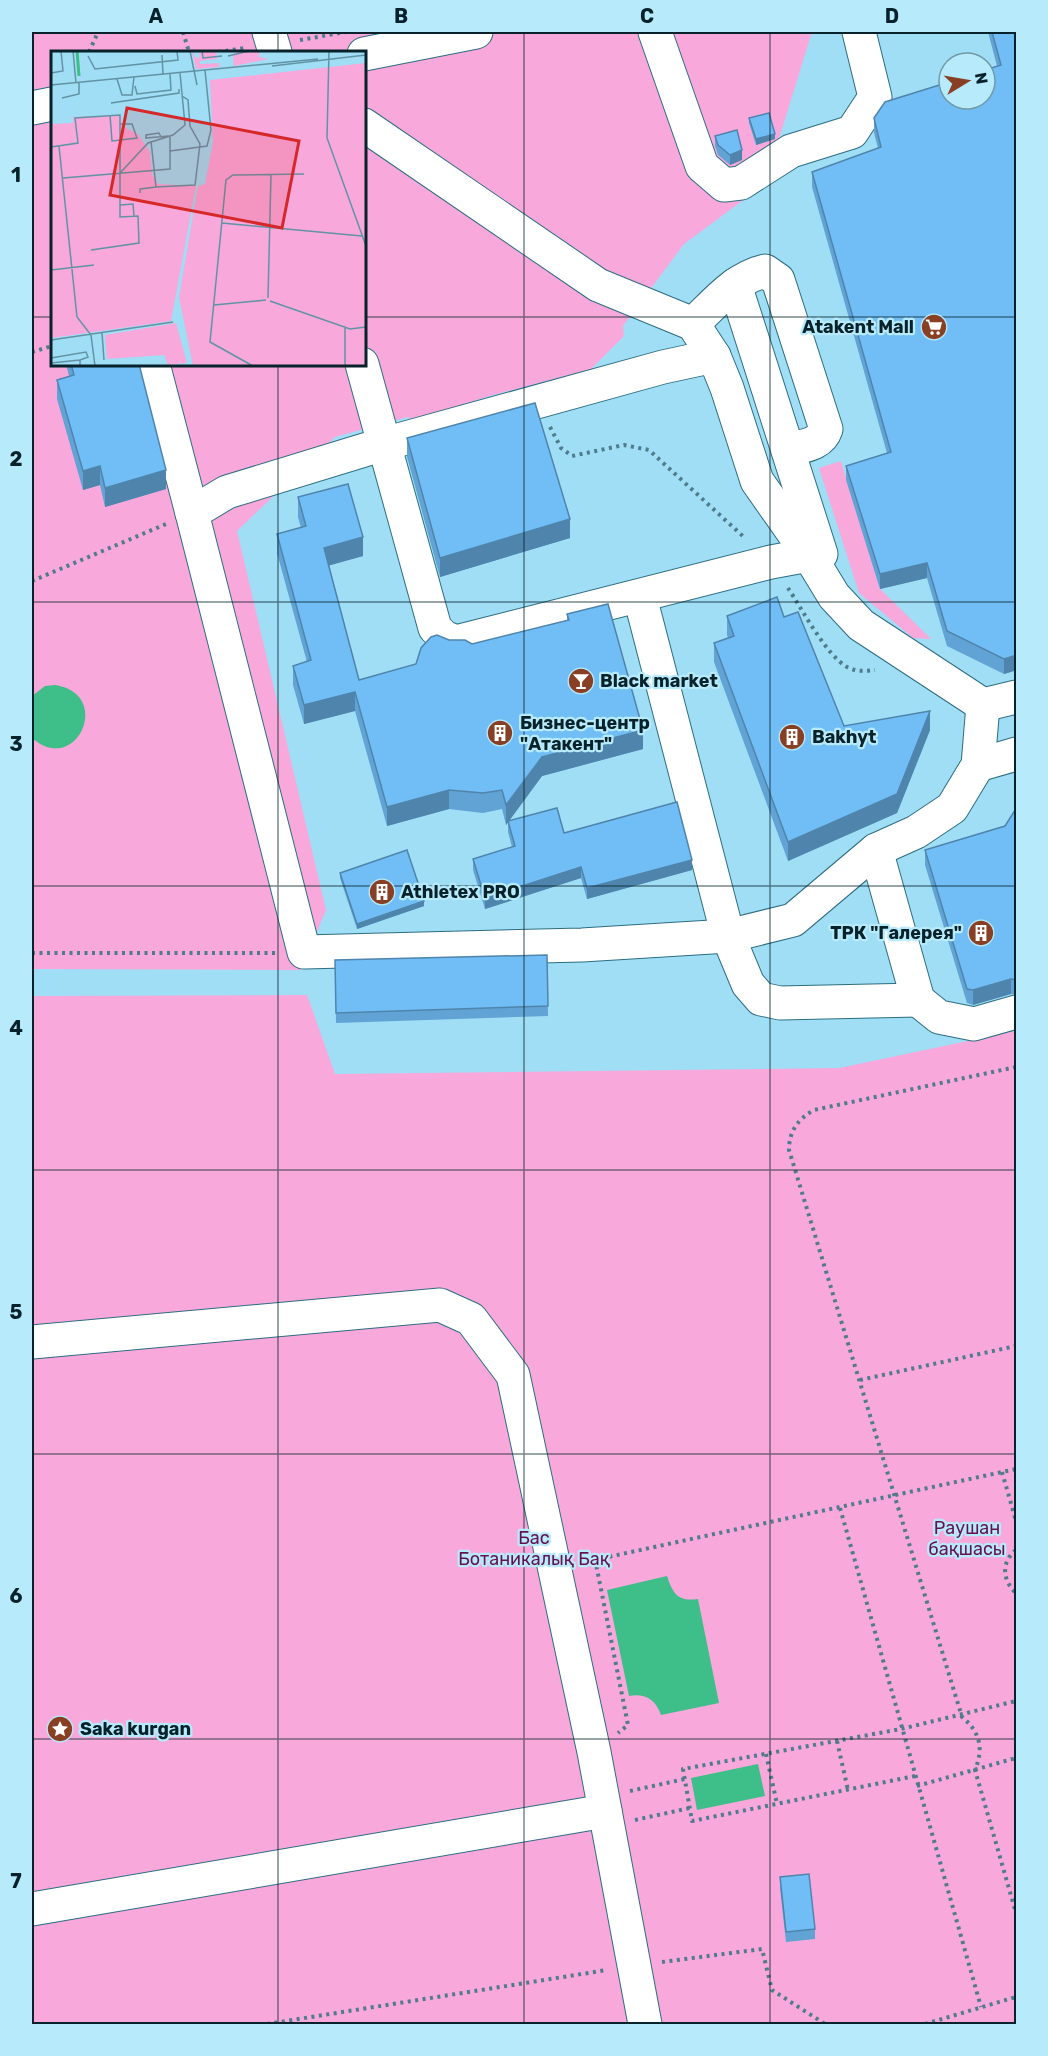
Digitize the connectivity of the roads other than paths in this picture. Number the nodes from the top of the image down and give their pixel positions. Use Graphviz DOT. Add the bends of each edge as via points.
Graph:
graph roads {
  1 [pos="268,32"];
  2 [pos="476,32"];
  3 [pos="655,32"];
  4 [pos="859,32"];
  5 [pos="275,51"];
  6 [pos="366,54"];
  7 [pos="51,104"];
  8 [pos="32,108"];
  9 [pos="366,126"];
  10 [pos="735,285"];
  11 [pos="693,324"];
  12 [pos="714,356"];
  13 [pos="154,366"];
  14 [pos="363,366"];
  15 [pos="384,444"];
  16 [pos="788,450"];
  17 [pos="192,513"];
  18 [pos="809,555"];
  19 [pos="834,596"];
  20 [pos="640,597"];
  21 [pos="1017,697"];
  22 [pos="983,705"];
  23 [pos="1017,754"];
  24 [pos="978,765"];
  25 [pos="876,850"];
  26 [pos="728,936"];
  27 [pos="918,1000"];
  28 [pos="1017,1012"];
  29 [pos="32,1342"];
  30 [pos="605,1811"];
  31 [pos="32,1909"];
  32 [pos="645,2025"];
  1 -- 5 [label="lane"];
  2 -- 6 [label="lane"];
  3 -- 4 [label="lane" via="702,166 724,185 741,183 791,151 852,132 875,97"];
  7 -- 8 [label="lane"];
  9 -- 11 [label="lane" via="597,285"];
  10 -- 11 [label="lane"];
  10 -- 16 [label="lane"];
  10 -- 16 [label="lane" via="765,271 778,280 824,422 826,429 821,438"];
  11 -- 12 [label="lane"];
  12 -- 15 [label="lane"];
  12 -- 18 [label="lane" via="757,481"];
  13 -- 17 [label="lane"];
  14 -- 15 [label="lane"];
  15 -- 17 [label="lane" via="227,492"];
  15 -- 20 [label="lane" via="435,628 444,637 456,642"];
  16 -- 19 [label="lane"];
  17 -- 26 [label="lane" via="304,952 582,945"];
  18 -- 19 [label="lane"];
  18 -- 20 [label="lane"];
  19 -- 22 [label="lane" via="861,625"];
  20 -- 26 [label="lane"];
  21 -- 22 [label="lane"];
  22 -- 24 [label="lane"];
  23 -- 24 [label="lane"];
  24 -- 25 [label="lane" via="952,808 916,832"];
  25 -- 26 [label="lane" via="793,920"];
  25 -- 27 [label="lane"];
  26 -- 27 [label="lane" via="748,984 761,999 780,1003"];
  27 -- 28 [label="lane" via="939,1017 974,1024"];
  29 -- 30 [label="lane" via="440,1305 471,1319 513,1375"];
  30 -- 31 [label="lane"];
  30 -- 32 [label="lane"];
}
